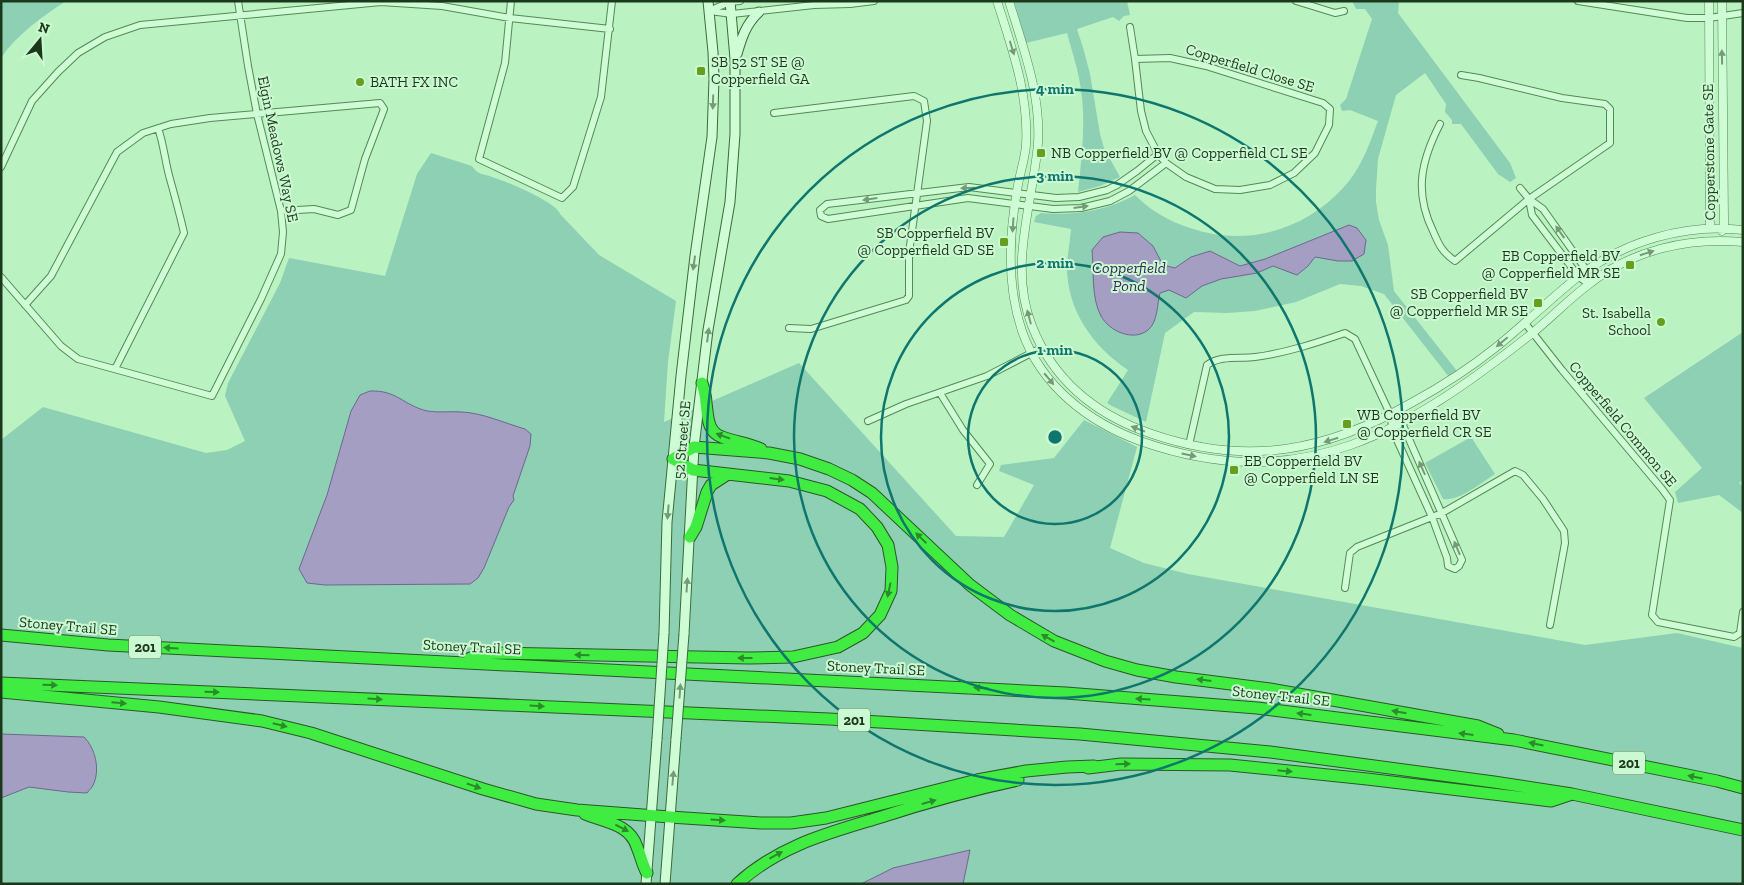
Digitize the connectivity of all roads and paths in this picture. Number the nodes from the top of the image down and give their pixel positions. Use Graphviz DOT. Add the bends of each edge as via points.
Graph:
graph roads {
  1 [pos="238,1"];
  2 [pos="511,1"];
  3 [pos="612,1"];
  4 [pos="740,1"];
  5 [pos="874,1"];
  6 [pos="997,1"];
  7 [pos="1009,1"];
  8 [pos="1296,1"];
  9 [pos="1578,1"];
  10 [pos="1709,1"];
  11 [pos="1722,1"];
  12 [pos="414,2"];
  13 [pos="730,2"];
  14 [pos="1610,4"];
  15 [pos="709,6"];
  16 [pos="1344,11"];
  17 [pos="759,12"];
  18 [pos="1743,13"];
  19 [pos="732,14"];
  20 [pos="240,15"];
  21 [pos="1722,16"];
  22 [pos="510,18"];
  23 [pos="1709,18"];
  24 [pos="1130,27"];
  25 [pos="610,29"];
  26 [pos="735,58"];
  27 [pos="1135,59"];
  28 [pos="1461,75"];
  29 [pos="1031,76"];
  30 [pos="1020,80"];
  31 [pos="774,113"];
  32 [pos="257,114"];
  33 [pos="1440,124"];
  34 [pos="158,128"];
  35 [pos="1158,154"];
  36 [pos="1166,163"];
  37 [pos="1,167"];
  38 [pos="1520,188"];
  39 [pos="918,192"];
  40 [pos="1016,192"];
  41 [pos="1030,194"];
  42 [pos="1528,198"];
  43 [pos="1015,204"];
  44 [pos="915,205"];
  45 [pos="1028,205"];
  46 [pos="281,211"];
  47 [pos="1710,228"];
  48 [pos="1724,228"];
  49 [pos="1743,230"];
  50 [pos="1717,240"];
  51 [pos="1743,242"];
  52 [pos="1587,271"];
  53 [pos="1,277"];
  54 [pos="1579,277"];
  55 [pos="1589,284"];
  56 [pos="25,305"];
  57 [pos="1525,323"];
  58 [pos="789,328"];
  59 [pos="1533,332"];
  60 [pos="1041,348"];
  61 [pos="1031,353"];
  62 [pos="115,369"];
  63 [pos="702,383"];
  64 [pos="940,393"];
  65 [pos="1391,416"];
  66 [pos="868,421"];
  67 [pos="1402,424"];
  68 [pos="1392,429"];
  69 [pos="1190,445"];
  70 [pos="694,447"];
  71 [pos="1293,449"];
  72 [pos="769,453"];
  73 [pos="673,459"];
  74 [pos="1294,459"];
  75 [pos="693,470"];
  76 [pos="728,474"];
  77 [pos="977,485"];
  78 [pos="1442,512"];
  79 [pos="1432,517"];
  80 [pos="690,537"];
  81 [pos="1345,588"];
  82 [pos="1743,612"];
  83 [pos="1550,625"];
  84 [pos="1,635"];
  85 [pos="458,661"];
  86 [pos="1,683"];
  87 [pos="1,692"];
  88 [pos="1514,740"];
  89 [pos="1094,766"];
  90 [pos="1743,788"];
  91 [pos="1572,794"];
  92 [pos="577,810"];
  93 [pos="651,816"];
  94 [pos="670,817"];
  95 [pos="1743,830"];
  96 [pos="647,878"];
  97 [pos="665,884"];
  98 [pos="737,884"];
  1 -- 20 [label="street, Elgin Meadows Way SE"];
  2 -- 22 [label="street"];
  3 -- 25 [label="street"];
  4 -- 13 [label="street"];
  5 -- 17 [label="street"];
  6 -- 30 [label="street, one-way"];
  7 -- 29 [label="street"];
  8 -- 16 [label="street" via="1335,13"];
  9 -- 14 [label="street"];
  10 -- 23 [label="street, Copperstone Gate SE"];
  11 -- 21 [label="street, Copperstone Gate SE"];
  12 -- 20 [label="street"];
  12 -- 22 [label="street"];
  13 -- 15 [label="street"];
  13 -- 19 [label="main road, 52 Street SE"];
  14 -- 23 [label="street" via="1661,15"];
  15 -- 19 [label="street"];
  15 -- 73 [label="main road, 52 Street SE, one-way" via="714,78 712,137 686,328"];
  17 -- 19 [label="street"];
  17 -- 26 [label="main road" via="743,33"];
  18 -- 21 [label="street"];
  19 -- 26 [label="main road, 52 Street SE"];
  20 -- 32 [label="street, Elgin Meadows Way SE"];
  20 -- 37 [label="street" via="140,25 105,37 78,53 32,102"];
  21 -- 23 [label="street"];
  48 -- 21 [label="street, Copperstone Gate SE, one-way"];
  22 -- 25 [label="street"];
  22 -- 25 [label="street" via="505,63 480,159 562,198 573,187 601,97"];
  23 -- 47 [label="street, Copperstone Gate SE"];
  24 -- 27 [label="street"];
  63 -- 26 [label="main road, 52 Street SE, one-way" via="730,202 735,134"];
  27 -- 35 [label="street, Copperfield Close SE" via="1141,111 1146,131"];
  27 -- 36 [label="street, Copperfield Close SE" via="1170,58 1206,66 1323,103 1330,109 1328,125 1315,153 1294,172 1270,185 1240,190 1215,189 1186,178"];
  28 -- 42 [label="street" via="1562,98 1605,104 1610,108 1610,143"];
  29 -- 30 [label="street"];
  29 -- 41 [label="street" via="1038,142"];
  30 -- 40 [label="street" via="1025,100 1026,146"];
  31 -- 39 [label="street" via="914,96 924,102 927,121"];
  32 -- 34 [label="street" via="200,119"];
  32 -- 46 [label="street, Elgin Meadows Way SE"];
  32 -- 46 [label="street" via="380,103 384,109 365,159 351,210 338,215 314,209"];
  33 -- 42 [label="street" via="1422,174 1421,196 1426,216 1443,253 1455,261"];
  34 -- 56 [label="street" via="139,136 117,152 51,276"];
  34 -- 62 [label="street" via="184,233"];
  35 -- 36 [label="street, Copperfield Close SE"];
  35 -- 41 [label="street" via="1137,172 1107,190 1079,197"];
  45 -- 36 [label="street, one-way" via="1081,208 1110,200"];
  38 -- 42 [label="street"];
  40 -- 39 [label="street, one-way" via="969,187"];
  39 -- 44 [label="street"];
  39 -- 44 [label="street, one-way" via="827,204 820,210 821,216 828,218"];
  40 -- 41 [label="street"];
  40 -- 43 [label="street"];
  41 -- 45 [label="street"];
  52 -- 42 [label="street, one-way" via="1543,209"];
  42 -- 54 [label="street" via="1532,215"];
  43 -- 44 [label="street" via="968,198"];
  43 -- 45 [label="street"];
  43 -- 61 [label="street, one-way" via="1011,271 1021,329"];
  44 -- 58 [label="street" via="909,296 906,300 811,329"];
  60 -- 45 [label="street, one-way" via="1030,322 1021,285"];
  46 -- 62 [label="street, Elgin Meadows Way SE" via="281,254 212,396"];
  47 -- 48 [label="street"];
  47 -- 50 [label="street, Copperstone Gate SE"];
  47 -- 52 [label="street" via="1659,237 1633,246"];
  48 -- 49 [label="street"];
  48 -- 50 [label="street, Copperstone Gate SE"];
  50 -- 51 [label="street"];
  55 -- 50 [label="street, one-way" via="1637,256 1663,248"];
  52 -- 54 [label="street"];
  52 -- 55 [label="street"];
  53 -- 56 [label="street, Elgin Meadows Way SE"];
  54 -- 55 [label="street"];
  54 -- 57 [label="street"];
  55 -- 59 [label="street"];
  56 -- 62 [label="street, Elgin Meadows Way SE" via="61,346 78,359"];
  57 -- 59 [label="street, Copperfield Common SE"];
  57 -- 65 [label="street, one-way" via="1447,382"];
  59 -- 67 [label="street" via="1446,397"];
  59 -- 82 [label="street, Copperfield Common SE" via="1670,500 1652,615 1658,622 1734,637 1740,633"];
  60 -- 61 [label="street"];
  69 -- 60 [label="street, one-way" via="1134,428 1101,411 1064,380"];
  61 -- 64 [label="street" via="987,376"];
  61 -- 74 [label="street, one-way" via="1060,393 1083,411 1131,438 1187,456 1225,462"];
  63 -- 70 [label="main road, 52 Street SE"];
  72 -- 63 [label="highway, one-way" via="715,433 709,425"];
  64 -- 66 [label="street"];
  64 -- 77 [label="street" via="990,464"];
  65 -- 67 [label="street"];
  65 -- 68 [label="street"];
  65 -- 69 [label="street" via="1355,338 1345,333 1306,346 1255,357 1214,359 1207,365"];
  65 -- 71 [label="street, one-way" via="1332,440"];
  67 -- 68 [label="street"];
  78 -- 67 [label="street, one-way"];
  68 -- 74 [label="street" via="1332,452"];
  68 -- 79 [label="street"];
  69 -- 71 [label="street" via="1226,450"];
  70 -- 72 [label="highway"];
  70 -- 73 [label="highway"];
  70 -- 75 [label="main road, 52 Street SE"];
  71 -- 74 [label="street"];
  88 -- 72 [label="highway, one-way" via="1478,726 1270,689 1137,670 1105,661 1054,641 1010,615 970,584 872,493 852,480 800,459"];
  73 -- 75 [label="highway"];
  73 -- 93 [label="main road, 52 Street SE, one-way, bridge"];
  75 -- 76 [label="highway"];
  75 -- 80 [label="main road, 52 Street SE"];
  76 -- 80 [label="highway" via="711,485"];
  76 -- 85 [label="highway, one-way" via="789,481 827,491 860,509 877,528 888,545 892,567 891,591 880,615 863,633 838,647 793,656 491,653"];
  78 -- 79 [label="street"];
  79 -- 78 [label="street, one-way" via="1448,566 1455,568 1462,560"];
  78 -- 83 [label="street" via="1514,471 1524,475 1564,531 1566,543"];
  79 -- 81 [label="street" via="1357,547 1350,554"];
  94 -- 80 [label="main road, 52 Street SE, one-way, bridge"];
  85 -- 84 [label="highway, Stoney Trail SE / 201, one-way" via="108,645"];
  88 -- 85 [label="highway, Stoney Trail SE / 201, one-way" via="1257,708 1066,693"];
  86 -- 91 [label="highway, 201, one-way" via="829,719 1080,734 1270,752"];
  87 -- 92 [label="highway, one-way" via="159,707 262,721 311,733 536,804"];
  90 -- 88 [label="highway, Stoney Trail SE / 201, one-way"];
  89 -- 91 [label="highway, one-way" via="1230,765 1551,801"];
  94 -- 89 [label="highway, one-way" via="791,823 826,818 976,780 1034,770"];
  98 -- 89 [label="highway, one-way" via="763,862 823,834 979,788"];
  91 -- 95 [label="highway, 201"];
  92 -- 93 [label="highway"];
  92 -- 96 [label="highway, one-way" via="632,835"];
  93 -- 94 [label="highway"];
  93 -- 96 [label="main road, 52 Street SE"];
  94 -- 97 [label="main road, 52 Street SE"];
}
